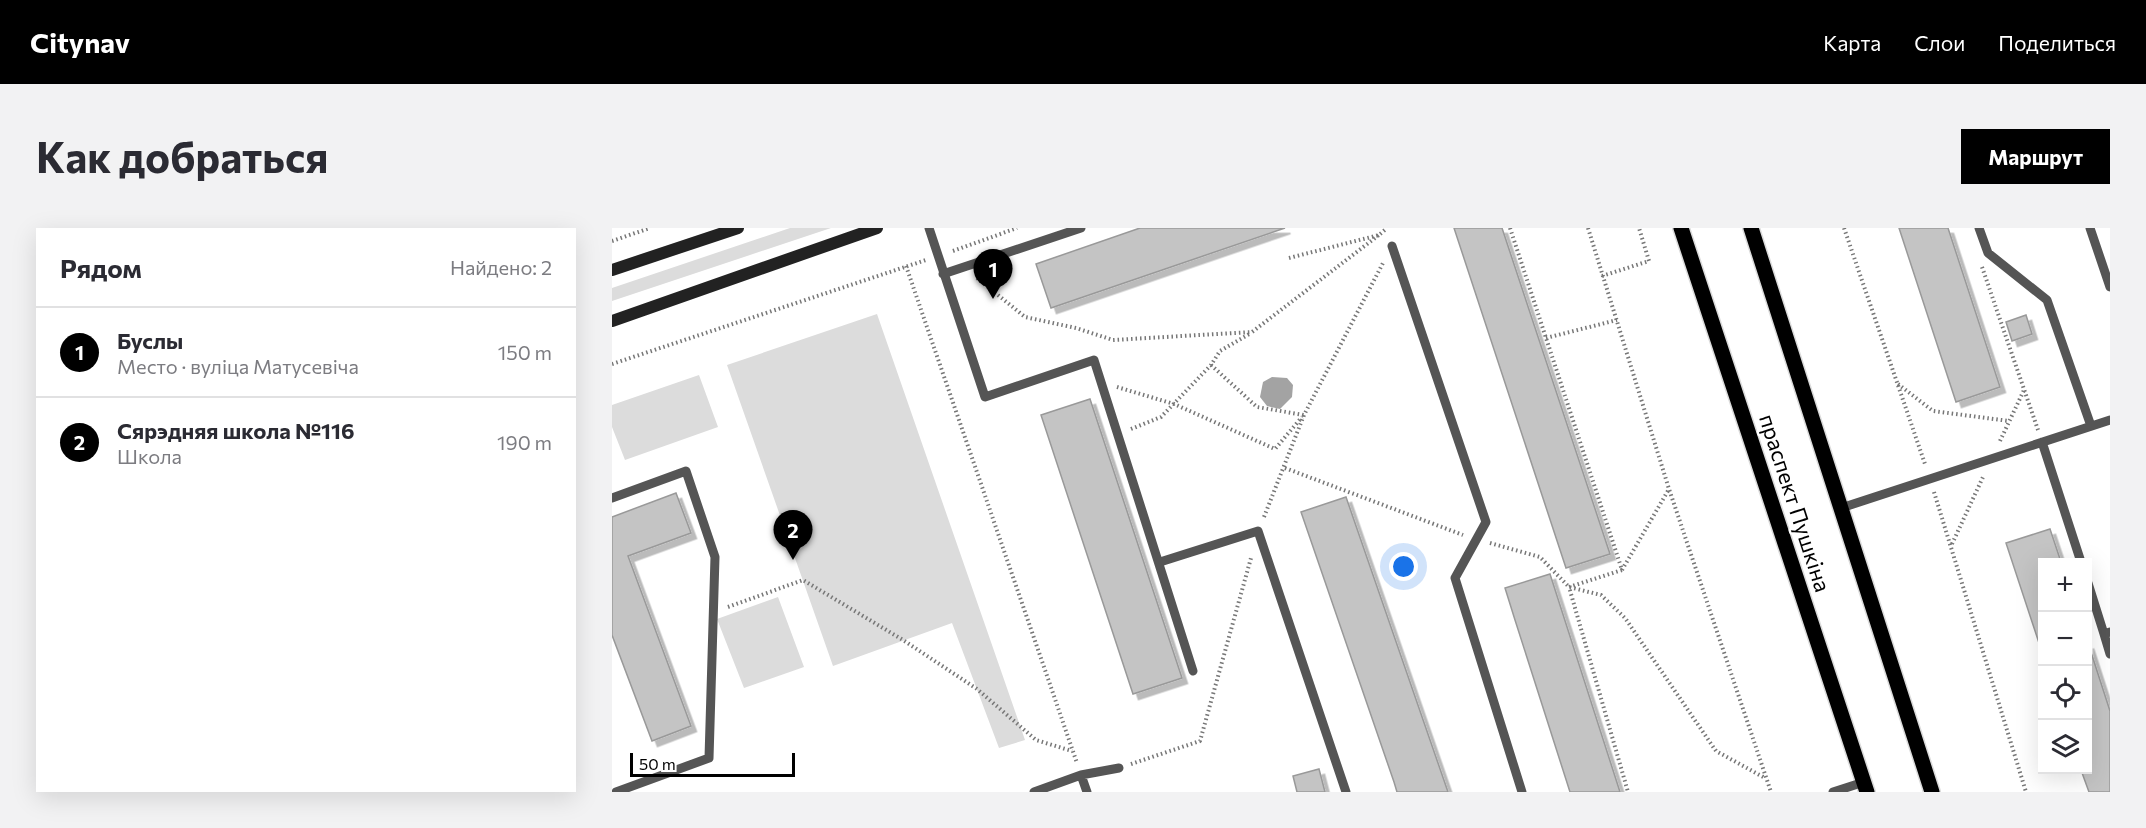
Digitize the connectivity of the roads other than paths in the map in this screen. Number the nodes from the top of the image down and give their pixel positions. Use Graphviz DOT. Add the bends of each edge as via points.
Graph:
graph roads {
  1 [pos="877,228"];
  2 [pos="928,228"];
  3 [pos="1081,228"];
  4 [pos="1681,228"];
  5 [pos="1750,228"];
  6 [pos="1979,228"];
  7 [pos="2090,228"];
  8 [pos="731,229"];
  9 [pos="1392,246"];
  10 [pos="612,270"];
  11 [pos="944,274"];
  12 [pos="2110,287"];
  13 [pos="612,321"];
  14 [pos="2110,420"];
  15 [pos="2091,426"];
  16 [pos="2042,442"];
  17 [pos="612,498"];
  18 [pos="1841,508"];
  19 [pos="2080,558"];
  20 [pos="1160,562"];
  21 [pos="2092,594"];
  22 [pos="2107,633"];
  23 [pos="2110,654"];
  24 [pos="1193,671"];
  25 [pos="1119,768"];
  26 [pos="1081,775"];
  27 [pos="1865,787"];
  28 [pos="616,792"];
  29 [pos="1034,792"];
  30 [pos="1087,792"];
  31 [pos="1346,792"];
  32 [pos="1522,792"];
  33 [pos="1833,792"];
  34 [pos="1932,792"];
  1 -- 13 [label="main road"];
  2 -- 11 [label="lane"];
  3 -- 11 [label="lane"];
  4 -- 27 [label="main road, праспект Пушкіна"];
  5 -- 18 [label="main road, праспект Пушкіна"];
  6 -- 15 [label="lane" via="1988,253 2047,300"];
  7 -- 12 [label="lane"];
  8 -- 10 [label="main road"];
  9 -- 32 [label="lane" via="1486,522 1455,578"];
  11 -- 20 [label="lane" via="985,397 1094,360"];
  14 -- 15 [label="lane"];
  15 -- 16 [label="lane"];
  16 -- 18 [label="lane"];
  16 -- 19 [label="lane"];
  17 -- 28 [label="lane" via="686,471 715,557 709,758"];
  18 -- 34 [label="main road, праспект Пушкіна"];
  20 -- 24 [label="lane"];
  20 -- 31 [label="lane" via="1258,531"];
  21 -- 22 [label="lane"];
  22 -- 23 [label="lane"];
  25 -- 26 [label="lane"];
  26 -- 29 [label="lane"];
  26 -- 30 [label="lane"];
  27 -- 33 [label="lane"];
}
